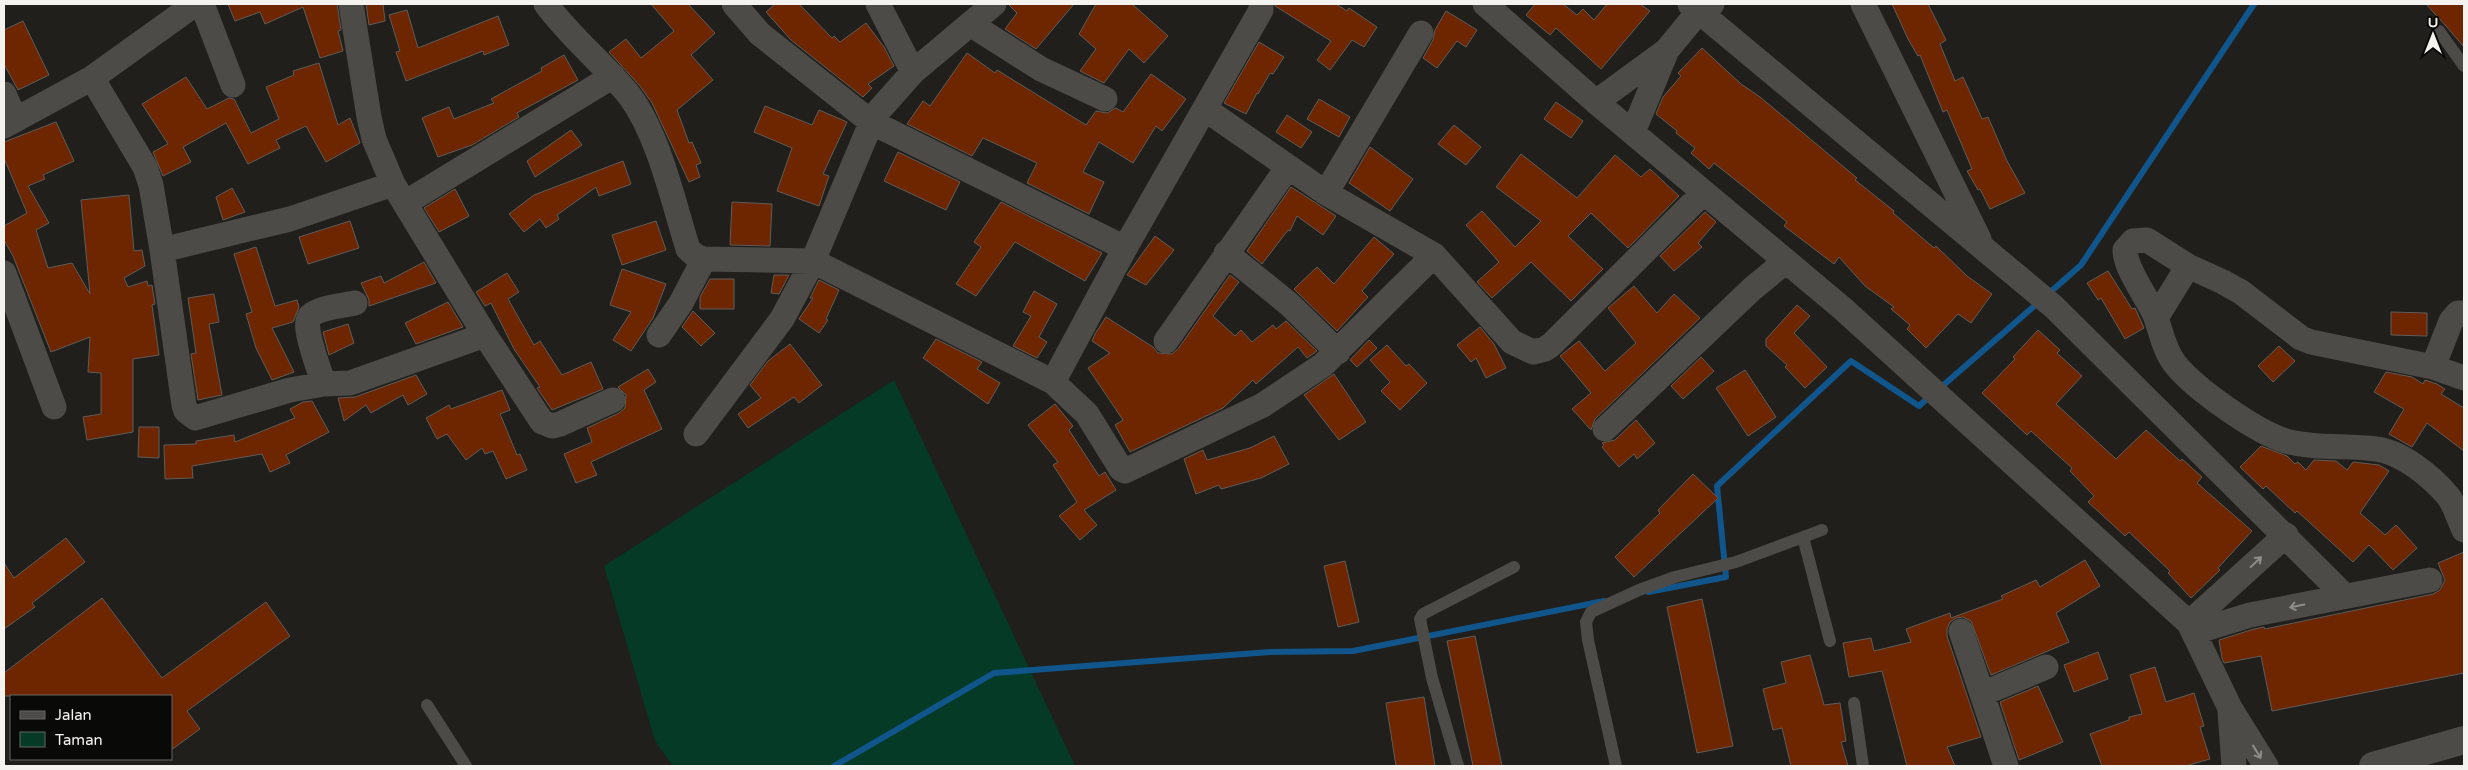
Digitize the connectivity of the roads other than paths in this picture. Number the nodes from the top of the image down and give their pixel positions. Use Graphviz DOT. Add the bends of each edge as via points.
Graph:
graph roads {
  1 [pos="195,4"];
  2 [pos="202,4"];
  3 [pos="352,4"];
  4 [pos="546,4"];
  5 [pos="734,4"];
  6 [pos="878,4"];
  7 [pos="994,4"];
  8 [pos="1261,4"];
  9 [pos="1485,4"];
  10 [pos="1863,4"];
  11 [pos="1700,6"];
  12 [pos="970,24"];
  13 [pos="2438,31"];
  14 [pos="1421,33"];
  15 [pos="1667,50"];
  16 [pos="2464,66"];
  17 [pos="913,72"];
  18 [pos="613,76"];
  19 [pos="92,78"];
  20 [pos="233,85"];
  21 [pos="4,94"];
  22 [pos="1105,99"];
  23 [pos="1596,102"];
  24 [pos="1205,109"];
  25 [pos="871,122"];
  26 [pos="9,123"];
  27 [pos="1633,132"];
  28 [pos="1288,167"];
  29 [pos="1326,193"];
  30 [pos="1703,193"];
  31 [pos="399,194"];
  32 [pos="1125,248"];
  33 [pos="1984,248"];
  34 [pos="162,250"];
  35 [pos="1226,253"];
  36 [pos="1434,255"];
  37 [pos="704,259"];
  38 [pos="813,261"];
  39 [pos="1786,261"];
  40 [pos="2188,266"];
  41 [pos="4,273"];
  42 [pos="355,303"];
  43 [pos="2464,313"];
  44 [pos="2156,318"];
  45 [pos="485,336"];
  46 [pos="659,336"];
  47 [pos="1166,341"];
  48 [pos="1338,352"];
  49 [pos="2433,367"];
  50 [pos="2464,377"];
  51 [pos="1053,382"];
  52 [pos="324,384"];
  53 [pos="613,400"];
  54 [pos="54,407"];
  55 [pos="1605,429"];
  56 [pos="696,434"];
  57 [pos="1822,530"];
  58 [pos="2464,530"];
  59 [pos="2286,535"];
  60 [pos="1803,538"];
  61 [pos="1514,566"];
  62 [pos="2430,580"];
  63 [pos="2226,590"];
  64 [pos="2345,596"];
  65 [pos="2250,615"];
  66 [pos="2192,627"];
  67 [pos="1961,631"];
  68 [pos="1830,641"];
  69 [pos="2046,667"];
  70 [pos="1982,694"];
  71 [pos="1854,703"];
  72 [pos="427,705"];
  73 [pos="2230,708"];
  74 [pos="2464,740"];
  75 [pos="466,766"];
  76 [pos="1458,766"];
  77 [pos="1616,766"];
  78 [pos="1863,766"];
  79 [pos="2006,766"];
  80 [pos="2234,766"];
  81 [pos="2266,766"];
  82 [pos="2373,766"];
  1 -- 19 [label="street"];
  2 -- 20 [label="street"];
  3 -- 31 [label="street" via="368,117 374,139"];
  4 -- 18 [label="street"];
  5 -- 25 [label="street" via="760,34"];
  6 -- 17 [label="street"];
  7 -- 12 [label="street"];
  8 -- 24 [label="street" via="1262,10"];
  9 -- 23 [label="street"];
  10 -- 33 [label="street"];
  11 -- 15 [label="street"];
  11 -- 33 [label="street"];
  12 -- 17 [label="street"];
  12 -- 22 [label="street" via="1041,69"];
  13 -- 16 [label="lane"];
  14 -- 29 [label="street"];
  15 -- 23 [label="street"];
  15 -- 27 [label="street"];
  17 -- 25 [label="street"];
  18 -- 31 [label="street"];
  18 -- 37 [label="street" via="629,96 652,136 688,249"];
  19 -- 26 [label="street"];
  19 -- 34 [label="street" via="145,167"];
  21 -- 26 [label="street"];
  23 -- 27 [label="street"];
  24 -- 28 [label="street"];
  24 -- 32 [label="street"];
  25 -- 32 [label="street"];
  25 -- 38 [label="street"];
  27 -- 30 [label="street"];
  28 -- 29 [label="street"];
  28 -- 35 [label="street"];
  29 -- 36 [label="street"];
  30 -- 36 [label="street" via="1551,345 1538,351 1521,348 1512,342"];
  30 -- 39 [label="street"];
  31 -- 34 [label="street"];
  31 -- 45 [label="street"];
  32 -- 51 [label="street"];
  33 -- 59 [label="street" via="2054,308"];
  34 -- 52 [label="street" via="184,404 190,416 202,417 290,390"];
  35 -- 47 [label="street"];
  35 -- 48 [label="street" via="1289,304"];
  36 -- 48 [label="street"];
  37 -- 38 [label="street"];
  37 -- 46 [label="street"];
  38 -- 51 [label="street"];
  38 -- 56 [label="street" via="782,319"];
  39 -- 55 [label="street" via="1752,289"];
  39 -- 66 [label="street" via="1911,370"];
  40 -- 44 [label="street"];
  40 -- 44 [label="street" via="2147,240 2140,239 2127,246 2127,262"];
  40 -- 49 [label="street" via="2241,292 2301,338"];
  41 -- 54 [label="street"];
  42 -- 52 [label="street" via="319,312 306,321"];
  43 -- 49 [label="street" via="2458,313 2451,321"];
  44 -- 58 [label="street" via="2175,363 2218,402 2275,437 2288,441 2379,449 2396,456 2411,464 2449,498"];
  45 -- 52 [label="street" via="356,382"];
  45 -- 53 [label="street" via="544,424 560,424"];
  48 -- 51 [label="street" via="1263,404 1126,471 1121,469 1087,414"];
  49 -- 50 [label="street"];
  57 -- 60 [label="lane"];
  63 -- 59 [label="street, one-way"];
  59 -- 64 [label="street"];
  60 -- 68 [label="lane"];
  60 -- 77 [label="lane" via="1736,562 1639,590 1591,612 1586,622"];
  61 -- 76 [label="lane" via="1423,614 1420,619 1424,646"];
  62 -- 64 [label="street"];
  63 -- 65 [label="street"];
  63 -- 66 [label="street"];
  64 -- 65 [label="street, one-way"];
  65 -- 66 [label="street"];
  66 -- 73 [label="street"];
  67 -- 70 [label="street"];
  69 -- 70 [label="street"];
  70 -- 79 [label="street"];
  71 -- 78 [label="lane"];
  72 -- 75 [label="lane"];
  73 -- 80 [label="street"];
  73 -- 81 [label="street, one-way"];
  74 -- 82 [label="street"];
}
